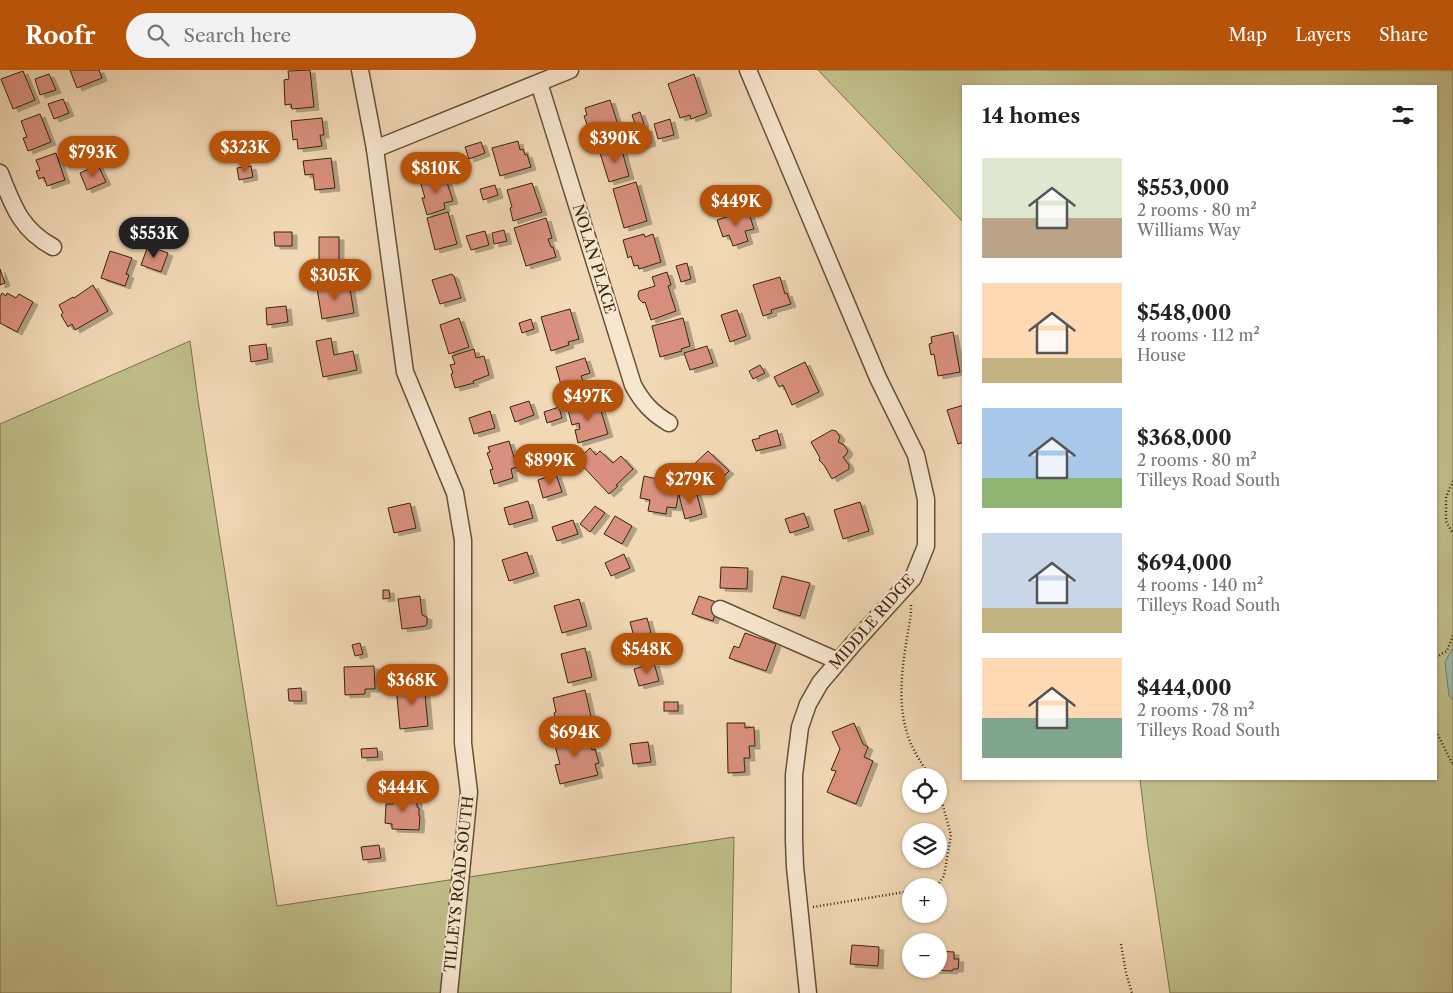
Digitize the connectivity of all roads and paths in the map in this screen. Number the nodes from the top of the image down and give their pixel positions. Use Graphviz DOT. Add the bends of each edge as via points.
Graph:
graph roads {
  1 [pos="360,70"];
  2 [pos="570,70"];
  3 [pos="748,70"];
  4 [pos="539,83"];
  5 [pos="374,149"];
  6 [pos="0,174"];
  7 [pos="53,247"];
  8 [pos="669,423"];
  9 [pos="1453,481"];
  10 [pos="1453,534"];
  11 [pos="910,581"];
  12 [pos="720,609"];
  13 [pos="1453,635"];
  14 [pos="1437,656"];
  15 [pos="838,661"];
  16 [pos="1437,733"];
  17 [pos="1453,765"];
  18 [pos="924,768"];
  19 [pos="945,813"];
  20 [pos="943,878"];
  21 [pos="902,893"];
  22 [pos="800,909"];
  23 [pos="1121,944"];
  24 [pos="449,993"];
  25 [pos="808,993"];
  26 [pos="1132,993"];
  1 -- 5 [label="street, TILLEYS ROAD SOUTH"];
  2 -- 4 [label="street"];
  3 -- 11 [label="street, MIDDLE RIDGE" via="878,378 916,454 926,499 926,546"];
  4 -- 5 [label="street"];
  4 -- 8 [label="street, NOLAN PLACE" via="633,385 643,402"];
  5 -- 24 [label="street, TILLEYS ROAD SOUTH" via="405,372 455,493 463,540 464,743 469,792"];
  6 -- 7 [label="street" via="21,221"];
  9 -- 10 [label="path" via="1446,497 1446,522"];
  11 -- 15 [label="street, MIDDLE RIDGE"];
  11 -- 18 [label="path" via="911,614 902,673 902,710 911,746"];
  12 -- 15 [label="street"];
  13 -- 14 [label="path" via="1447,651"];
  15 -- 22 [label="street, MIDDLE RIDGE" via="808,704 797,742 793,812"];
  16 -- 17 [label="path"];
  19 -- 20 [label="path" via="951,835"];
  21 -- 22 [label="path"];
  22 -- 25 [label="street, MIDDLE RIDGE"];
  23 -- 26 [label="path"];
}
